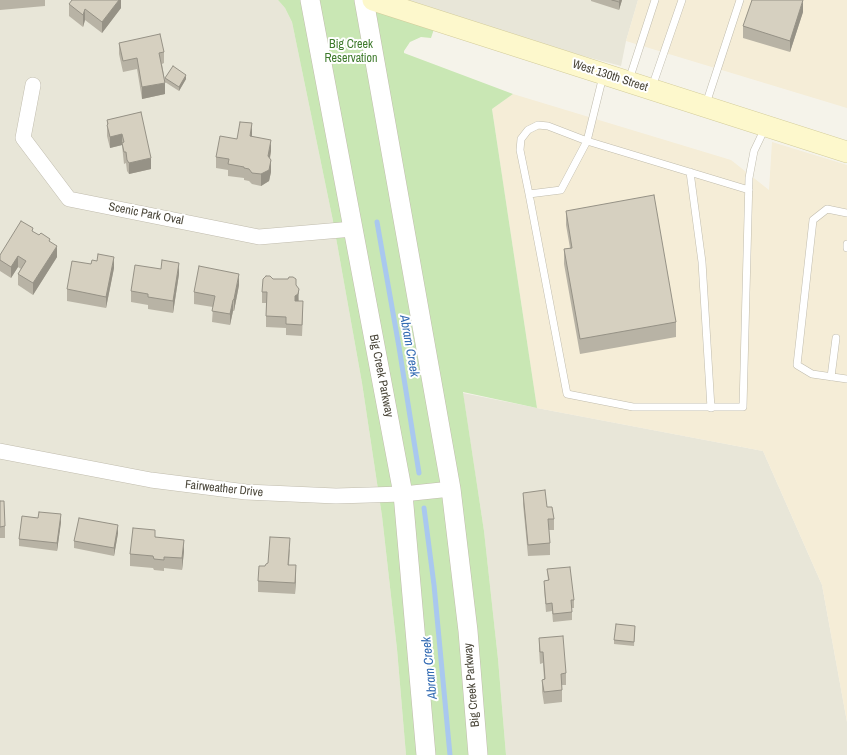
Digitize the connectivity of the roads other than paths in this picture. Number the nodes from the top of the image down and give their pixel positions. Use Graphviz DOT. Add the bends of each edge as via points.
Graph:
graph roads {
  1 [pos="310,0"];
  2 [pos="364,0"];
  3 [pos="373,0"];
  4 [pos="655,0"];
  5 [pos="682,0"];
  6 [pos="740,0"];
  7 [pos="604,74"];
  8 [pos="628,82"];
  9 [pos="33,85"];
  10 [pos="651,89"];
  11 [pos="705,107"];
  12 [pos="766,126"];
  13 [pos="587,141"];
  14 [pos="847,152"];
  15 [pos="690,172"];
  16 [pos="749,190"];
  17 [pos="529,194"];
  18 [pos="847,213"];
  19 [pos="353,229"];
  20 [pos="847,244"];
  21 [pos="846,248"];
  22 [pos="836,338"];
  23 [pos="831,377"];
  24 [pos="847,379"];
  25 [pos="711,408"];
  26 [pos="0,451"];
  27 [pos="451,489"];
  28 [pos="403,494"];
  29 [pos="426,755"];
  30 [pos="478,755"];
  1 -- 19 [label="street, Big Creek Parkway"];
  2 -- 27 [label="street, Big Creek Parkway"];
  3 -- 7 [label="main road, West 130th Street"];
  4 -- 8 [label="lane"];
  5 -- 10 [label="lane"];
  6 -- 11 [label="lane"];
  7 -- 8 [label="main road, West 130th Street"];
  7 -- 13 [label="lane"];
  8 -- 10 [label="main road, West 130th Street"];
  9 -- 19 [label="street, Scenic Park Oval" via="23,138 69,199 259,237"];
  10 -- 11 [label="main road, West 130th Street"];
  11 -- 12 [label="main road, West 130th Street"];
  12 -- 14 [label="main road, West 130th Street"];
  12 -- 16 [label="lane" via="754,151"];
  13 -- 15 [label="lane"];
  13 -- 17 [label="lane" via="561,190"];
  13 -- 17 [label="lane" via="548,126 538,125 528,130 522,139 520,150"];
  15 -- 16 [label="lane"];
  15 -- 25 [label="lane" via="702,262"];
  16 -- 25 [label="lane" via="743,407"];
  17 -- 25 [label="lane" via="567,394 633,407"];
  18 -- 23 [label="lane" via="827,209 813,220 800,334 797,365 812,374"];
  19 -- 28 [label="street, Big Creek Parkway"];
  20 -- 21 [label="lane"];
  22 -- 23 [label="lane"];
  23 -- 24 [label="lane"];
  26 -- 28 [label="street, Fairweather Drive" via="151,480 246,492 336,496"];
  27 -- 28 [label="street, Fairweather Drive"];
  27 -- 30 [label="street, Big Creek Parkway" via="468,631"];
  28 -- 29 [label="street, Big Creek Parkway"];
}
